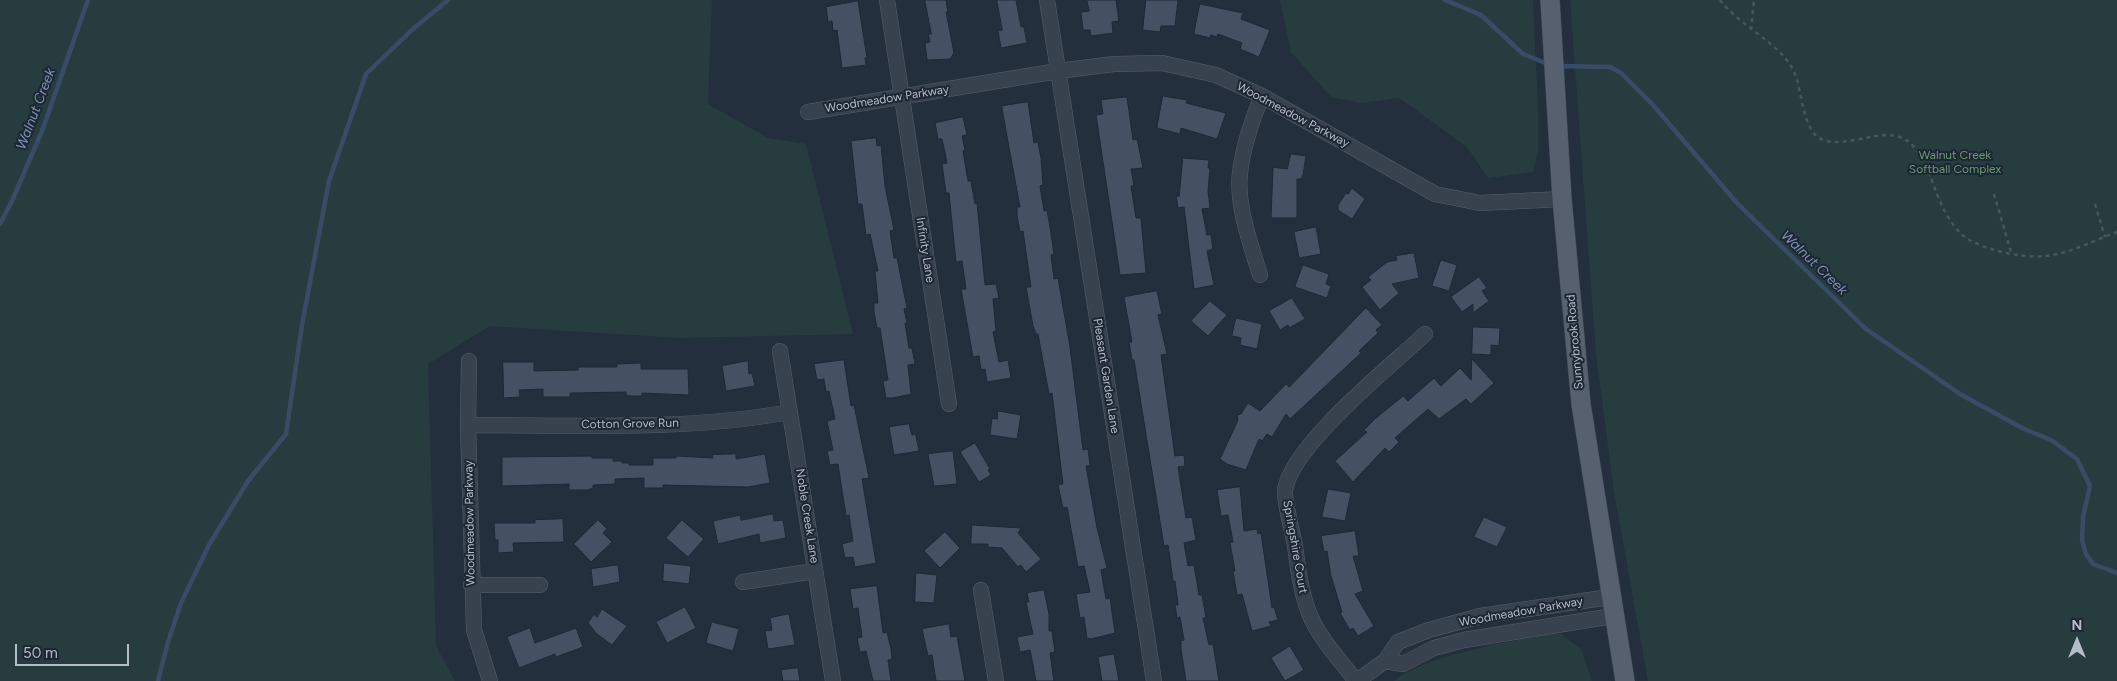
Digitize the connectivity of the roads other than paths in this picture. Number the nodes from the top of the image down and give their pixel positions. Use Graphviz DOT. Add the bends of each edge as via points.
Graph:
graph roads {
  1 [pos="887,0"];
  2 [pos="1047,0"];
  3 [pos="1550,3"];
  4 [pos="1058,71"];
  5 [pos="1262,96"];
  6 [pos="902,97"];
  7 [pos="808,112"];
  8 [pos="1562,199"];
  9 [pos="1260,275"];
  10 [pos="1425,334"];
  11 [pos="780,351"];
  12 [pos="469,361"];
  13 [pos="949,404"];
  14 [pos="790,412"];
  15 [pos="468,425"];
  16 [pos="815,571"];
  17 [pos="743,582"];
  18 [pos="540,584"];
  19 [pos="471,585"];
  20 [pos="981,590"];
  21 [pos="1610,597"];
  22 [pos="1480,616"];
  23 [pos="1613,616"];
  24 [pos="1484,636"];
  25 [pos="1385,661"];
  26 [pos="490,681"];
  27 [pos="833,681"];
  28 [pos="996,681"];
  29 [pos="1154,681"];
  30 [pos="1357,681"];
  31 [pos="1624,681"];
  1 -- 6 [label="street, Infinity Lane"];
  2 -- 4 [label="street, Pleasant Garden Lane"];
  3 -- 8 [label="main road, Sunnybrook Road"];
  4 -- 5 [label="street, Woodmeadow Parkway" via="1114,64 1162,63 1216,76"];
  4 -- 6 [label="street, Woodmeadow Parkway"];
  4 -- 29 [label="street, Pleasant Garden Lane"];
  5 -- 8 [label="street, Woodmeadow Parkway" via="1436,194 1480,203"];
  5 -- 9 [label="street" via="1252,122 1240,175 1244,223"];
  6 -- 7 [label="street, Woodmeadow Parkway"];
  6 -- 13 [label="street, Infinity Lane"];
  8 -- 21 [label="main road, Sunnybrook Road" via="1581,404"];
  10 -- 30 [label="street, Springshire Court" via="1309,444 1285,491 1300,582 1309,614"];
  11 -- 14 [label="street, Noble Creek Lane"];
  12 -- 15 [label="street, Woodmeadow Parkway"];
  14 -- 15 [label="street, Cotton Grove Run" via="679,424"];
  14 -- 16 [label="street, Noble Creek Lane"];
  15 -- 19 [label="street, Woodmeadow Parkway"];
  16 -- 17 [label="street"];
  16 -- 27 [label="street, Noble Creek Lane"];
  18 -- 19 [label="street"];
  19 -- 26 [label="street, Woodmeadow Parkway" via="474,630"];
  20 -- 28 [label="street"];
  21 -- 22 [label="street, Woodmeadow Parkway"];
  21 -- 23 [label="main road, Sunnybrook Road"];
  22 -- 24 [label="street"];
  22 -- 25 [label="street, Woodmeadow Parkway" via="1398,642"];
  23 -- 24 [label="street, Woodmeadow Parkway"];
  23 -- 31 [label="main road, Sunnybrook Road"];
  24 -- 25 [label="street, Woodmeadow Parkway" via="1434,648 1403,664"];
  25 -- 30 [label="street, Woodmeadow Parkway"];
}
